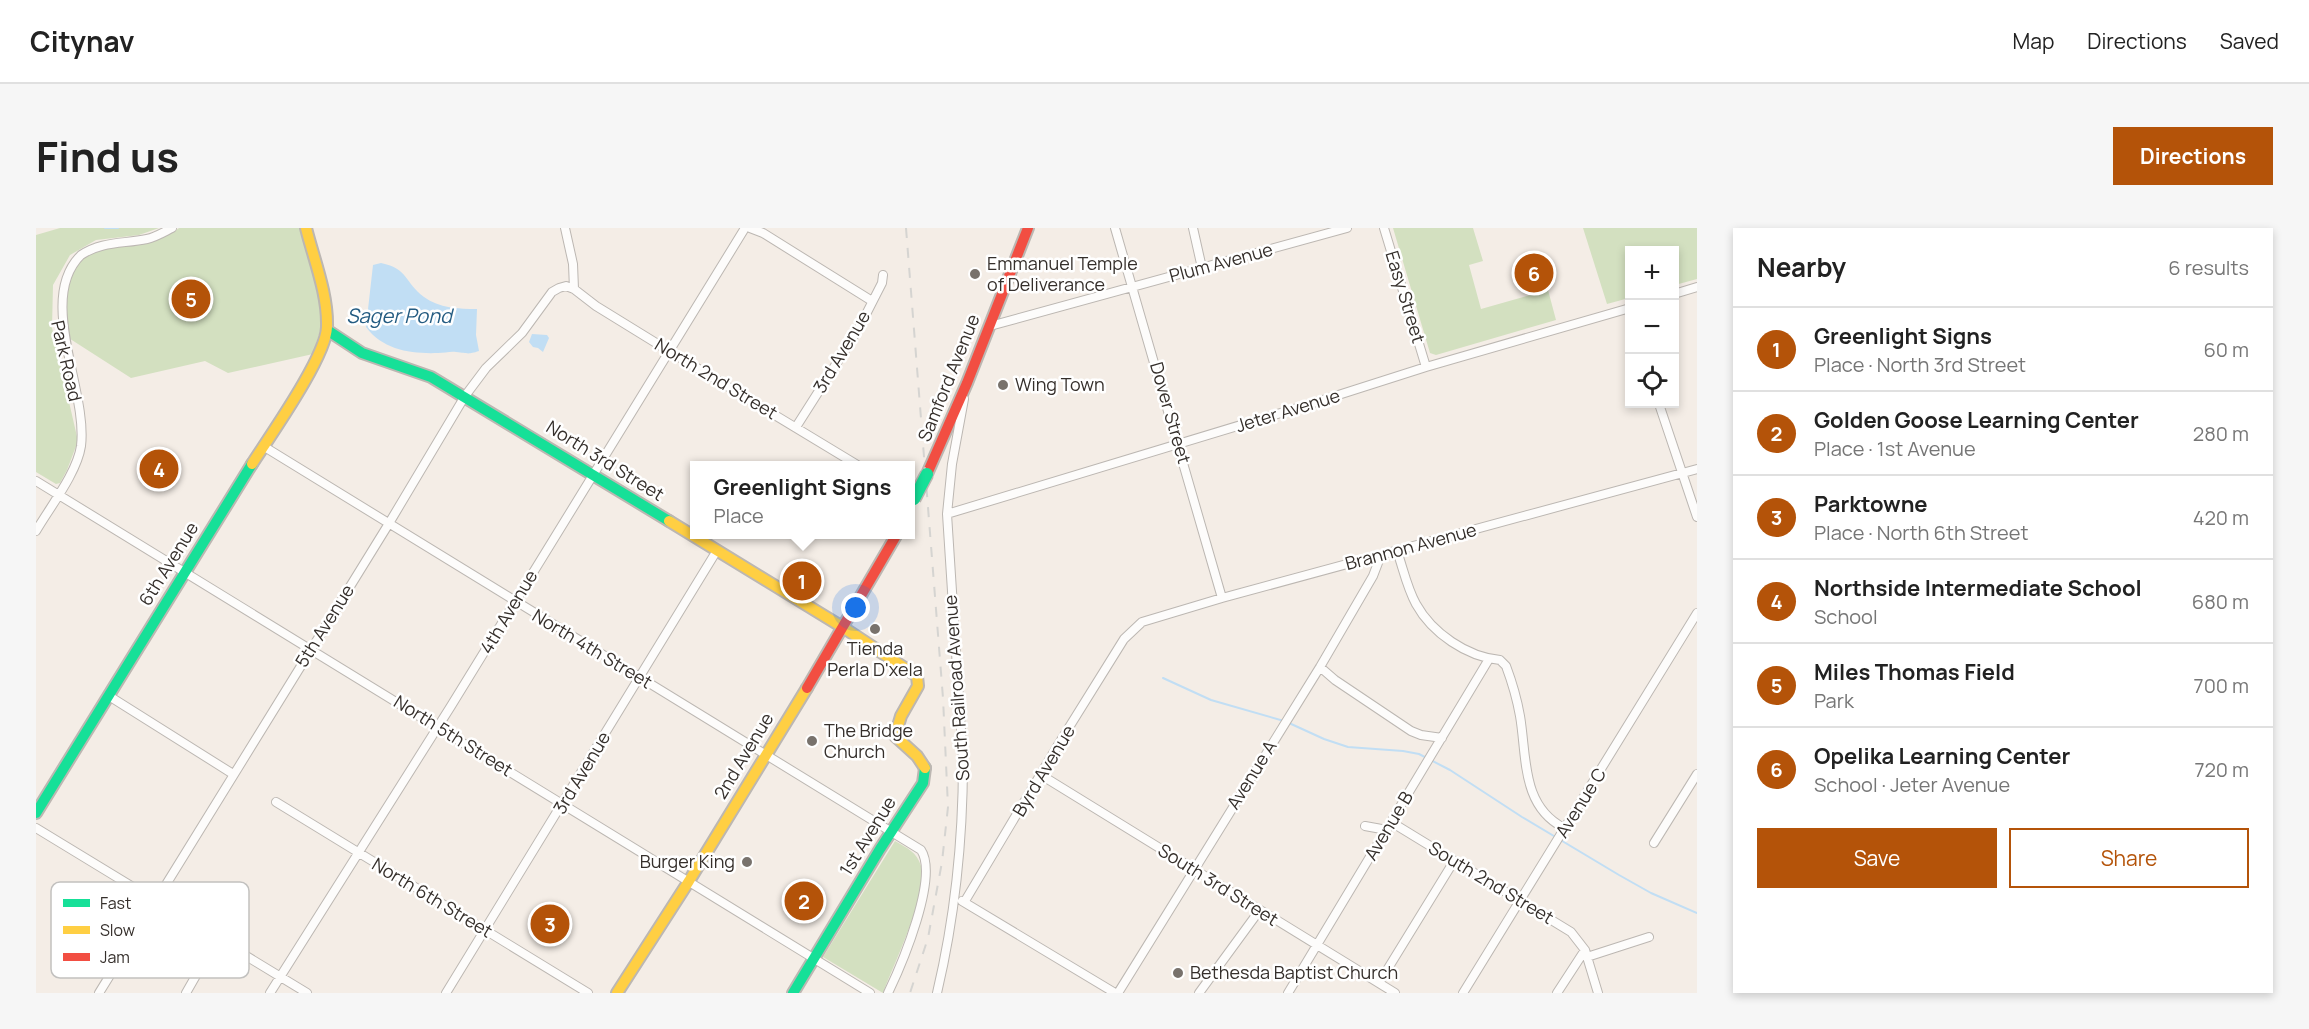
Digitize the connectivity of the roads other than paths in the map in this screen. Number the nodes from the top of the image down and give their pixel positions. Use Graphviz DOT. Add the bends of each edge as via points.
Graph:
graph roads {
  1 [pos="172,228"];
  2 [pos="306,228"];
  3 [pos="565,228"];
  4 [pos="745,228"];
  5 [pos="750,228"];
  6 [pos="1028,228"];
  7 [pos="1115,228"];
  8 [pos="1192,228"];
  9 [pos="1347,228"];
  10 [pos="1384,228"];
  11 [pos="1202,268"];
  12 [pos="883,275"];
  13 [pos="1133,286"];
  14 [pos="1697,287"];
  15 [pos="574,289"];
  16 [pos="1679,292"];
  17 [pos="872,301"];
  18 [pos="1625,310"];
  19 [pos="990,326"];
  20 [pos="327,330"];
  21 [pos="669,351"];
  22 [pos="1426,366"];
  23 [pos="967,383"];
  24 [pos="465,396"];
  25 [pos="1660,408"];
  26 [pos="796,427"];
  27 [pos="1179,444"];
  28 [pos="263,446"];
  29 [pos="852,461"];
  30 [pos="1697,470"];
  31 [pos="1682,474"];
  32 [pos="592,475"];
  33 [pos="36,481"];
  34 [pos="58,494"];
  35 [pos="915,496"];
  36 [pos="947,514"];
  37 [pos="1697,517"];
  38 [pos="388,525"];
  39 [pos="36,531"];
  40 [pos="690,536"];
  41 [pos="695,539"];
  42 [pos="894,539"];
  43 [pos="1397,551"];
  44 [pos="716,552"];
  45 [pos="1381,555"];
  46 [pos="185,572"];
  47 [pos="1222,598"];
  48 [pos="515,602"];
  49 [pos="1697,613"];
  50 [pos="844,628"];
  51 [pos="1129,632"];
  52 [pos="310,648"];
  53 [pos="1489,659"];
  54 [pos="1320,667"];
  55 [pos="640,678"];
  56 [pos="109,696"];
  57 [pos="438,727"];
  58 [pos="1421,735"];
  59 [pos="1442,738"];
  60 [pos="1436,748"];
  61 [pos="766,755"];
  62 [pos="921,759"];
  63 [pos="233,774"];
  64 [pos="1697,774"];
  65 [pos="1041,776"];
  66 [pos="276,802"];
  67 [pos="563,804"];
  68 [pos="36,813"];
  69 [pos="1365,826"];
  70 [pos="1389,826"];
  71 [pos="36,828"];
  72 [pos="1564,828"];
  73 [pos="892,831"];
  74 [pos="1654,843"];
  75 [pos="357,852"];
  76 [pos="1454,861"];
  77 [pos="1193,870"];
  78 [pos="689,881"];
  79 [pos="124,882"];
  80 [pos="169,882"];
  81 [pos="954,900"];
  82 [pos="965,901"];
  83 [pos="1520,901"];
  84 [pos="1259,911"];
  85 [pos="485,930"];
  86 [pos="1649,937"];
  87 [pos="1316,946"];
  88 [pos="1586,953"];
  89 [pos="249,957"];
  90 [pos="815,959"];
  91 [pos="280,976"];
  92 [pos="109,978"];
  93 [pos="195,978"];
  94 [pos="1379,983"];
  95 [pos="99,993"];
  96 [pos="186,993"];
  97 [pos="270,993"];
  98 [pos="307,993"];
  99 [pos="446,993"];
  100 [pos="588,993"];
  101 [pos="617,993"];
  102 [pos="793,993"];
  103 [pos="870,993"];
  104 [pos="888,993"];
  105 [pos="937,993"];
  106 [pos="1117,993"];
  107 [pos="1198,993"];
  108 [pos="1288,993"];
  109 [pos="1395,993"];
  110 [pos="1463,993"];
  111 [pos="1557,993"];
  112 [pos="1598,993"];
  1 -- 34 [label="street, Park Road" via="147,239 92,248 78,257 60,284 55,308 58,335 81,437 79,454"];
  2 -- 20 [label="street" via="326,306"];
  3 -- 15 [label="street"];
  4 -- 21 [label="street, 4th Avenue"];
  5 -- 17 [label="street"];
  6 -- 19 [label="street, Samford Avenue"];
  7 -- 13 [label="street, Dover Street"];
  8 -- 11 [label="street"];
  9 -- 11 [label="street, Plum Avenue"];
  10 -- 22 [label="street, Easy Street"];
  11 -- 13 [label="street, Plum Avenue"];
  12 -- 17 [label="street, 3rd Avenue"];
  13 -- 19 [label="street, Plum Avenue"];
  13 -- 27 [label="street, Dover Street"];
  14 -- 16 [label="street"];
  15 -- 21 [label="street, North 2nd Street"];
  15 -- 24 [label="street, 5th Avenue" via="566,286 552,292 522,333 486,368"];
  17 -- 26 [label="street, 3rd Avenue"];
  18 -- 22 [label="street, Jeter Avenue"];
  19 -- 23 [label="street, Samford Avenue"];
  20 -- 24 [label="street, North 3rd Street" via="362,353 431,377"];
  20 -- 28 [label="street, 6th Avenue" via="317,358"];
  21 -- 26 [label="street, North 2nd Street"];
  21 -- 32 [label="street, 4th Avenue"];
  22 -- 27 [label="street, Jeter Avenue"];
  23 -- 35 [label="street, Samford Avenue, bridge"];
  23 -- 36 [label="street, South Railroad Avenue"];
  24 -- 32 [label="street, North 3rd Street"];
  24 -- 38 [label="street, 5th Avenue"];
  25 -- 31 [label="street"];
  26 -- 29 [label="street, North 2nd Street"];
  27 -- 36 [label="street, Jeter Avenue"];
  27 -- 47 [label="street, Dover Street"];
  28 -- 38 [label="street, North 4th Street"];
  28 -- 46 [label="street, 6th Avenue"];
  30 -- 31 [label="street, Brannon Avenue"];
  31 -- 37 [label="street"];
  31 -- 43 [label="street, Brannon Avenue"];
  32 -- 40 [label="street, North 3rd Street"];
  32 -- 48 [label="street, 4th Avenue"];
  33 -- 34 [label="street, North 5th Street"];
  34 -- 39 [label="street, Park Road"];
  34 -- 46 [label="street, North 5th Street"];
  36 -- 81 [label="street, South Railroad Avenue" via="963,760 961,842"];
  38 -- 48 [label="street, North 4th Street"];
  38 -- 52 [label="street, 5th Avenue"];
  41 -- 44 [label="street, North 3rd Street"];
  42 -- 50 [label="street, 2nd Avenue"];
  43 -- 45 [label="street, Brannon Avenue"];
  43 -- 53 [label="street" via="1425,617 1449,639"];
  44 -- 50 [label="street, North 3rd Street"];
  44 -- 55 [label="street, 3rd Avenue"];
  45 -- 47 [label="street, Brannon Avenue"];
  45 -- 54 [label="street, Avenue A" via="1373,576"];
  46 -- 52 [label="street, North 5th Street"];
  46 -- 56 [label="street, 6th Avenue"];
  47 -- 51 [label="street, Brannon Avenue" via="1150,618"];
  48 -- 55 [label="street, North 4th Street"];
  48 -- 57 [label="street, 4th Avenue"];
  49 -- 72 [label="street, Avenue C"];
  50 -- 61 [label="street, 2nd Avenue"];
  50 -- 62 [label="street, North 3rd Street" via="917,676 918,686 895,736"];
  51 -- 65 [label="street, Byrd Avenue"];
  52 -- 57 [label="street, North 5th Street"];
  52 -- 63 [label="street, 5th Avenue"];
  53 -- 59 [label="street, Avenue B"];
  53 -- 72 [label="street" via="1500,660 1506,666 1512,682 1530,788 1546,816"];
  54 -- 58 [label="street"];
  54 -- 77 [label="street, Avenue A"];
  55 -- 61 [label="street, North 4th Street"];
  55 -- 67 [label="street, 3rd Avenue"];
  56 -- 63 [label="street"];
  56 -- 68 [label="street, 6th Avenue"];
  57 -- 67 [label="street, North 5th Street"];
  57 -- 75 [label="street, 4th Avenue"];
  58 -- 59 [label="street"];
  58 -- 60 [label="street"];
  59 -- 60 [label="street, Avenue B"];
  60 -- 70 [label="street, Avenue B"];
  61 -- 73 [label="street, North 4th Street"];
  61 -- 78 [label="street, 2nd Avenue"];
  62 -- 73 [label="street, 1st Avenue" via="926,766 923,783"];
  63 -- 80 [label="street, 5th Avenue"];
  64 -- 74 [label="street"];
  65 -- 77 [label="street, South 3rd Street"];
  65 -- 82 [label="street, Byrd Avenue"];
  66 -- 75 [label="street, North 6th Street"];
  67 -- 78 [label="street, North 5th Street"];
  67 -- 85 [label="street, 3rd Avenue"];
  69 -- 70 [label="street, South 2nd Street"];
  70 -- 76 [label="street, South 2nd Street"];
  70 -- 87 [label="street, Avenue B"];
  71 -- 79 [label="street"];
  72 -- 83 [label="street, Avenue C"];
  73 -- 90 [label="street, 1st Avenue"];
  73 -- 104 [label="street, North 4th Street" via="921,850 927,866 921,905"];
  75 -- 85 [label="street, North 6th Street"];
  75 -- 91 [label="street, 4th Avenue"];
  76 -- 83 [label="street, South 2nd Street"];
  76 -- 94 [label="street"];
  77 -- 84 [label="street, South 3rd Street"];
  77 -- 106 [label="street, Avenue A"];
  78 -- 90 [label="street, North 5th Street"];
  78 -- 101 [label="street, 2nd Avenue"];
  81 -- 82 [label="street"];
  81 -- 105 [label="street, South Railroad Avenue"];
  82 -- 106 [label="street"];
  83 -- 88 [label="street, South 2nd Street" via="1571,932"];
  83 -- 110 [label="street, Avenue C"];
  84 -- 87 [label="street, South 3rd Street"];
  84 -- 107 [label="street"];
  85 -- 99 [label="street, 3rd Avenue"];
  85 -- 100 [label="street, North 6th Street"];
  86 -- 88 [label="street"];
  87 -- 94 [label="street, South 3rd Street"];
  87 -- 108 [label="street, Avenue B"];
  88 -- 111 [label="street"];
  88 -- 112 [label="street"];
  89 -- 91 [label="street"];
  90 -- 102 [label="street, 1st Avenue"];
  90 -- 103 [label="street, North 5th Street"];
  91 -- 97 [label="street, 4th Avenue"];
  91 -- 98 [label="street"];
  92 -- 95 [label="street, 5th Avenue"];
  93 -- 96 [label="street"];
  94 -- 109 [label="street, South 3rd Street"];
}
